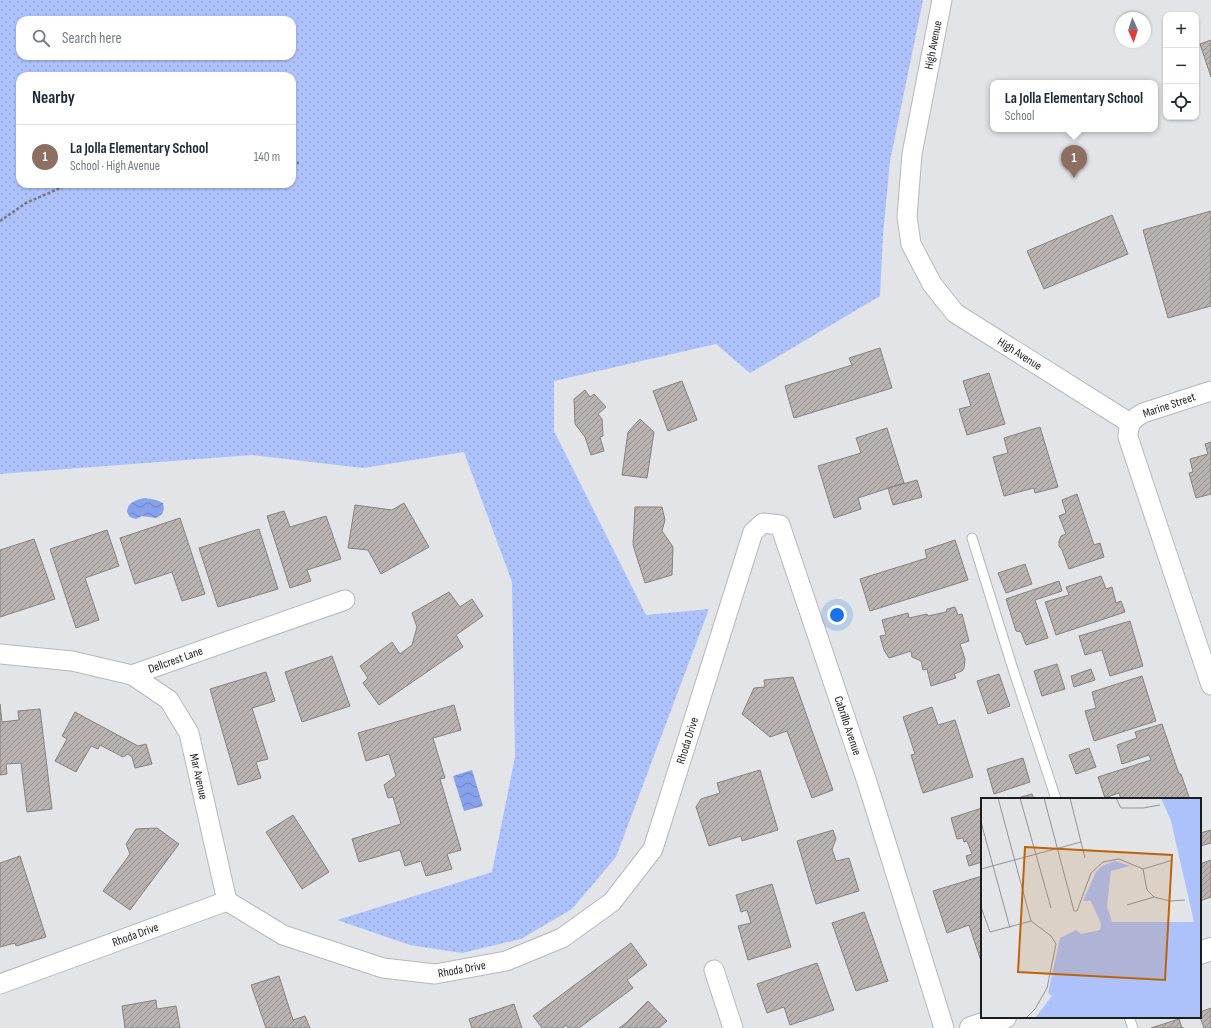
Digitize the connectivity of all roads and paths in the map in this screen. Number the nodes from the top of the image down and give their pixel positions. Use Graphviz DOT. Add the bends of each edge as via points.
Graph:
graph roads {
  1 [pos="942,0"];
  2 [pos="60,188"];
  3 [pos="0,221"];
  4 [pos="1211,391"];
  5 [pos="1130,423"];
  6 [pos="972,538"];
  7 [pos="345,600"];
  8 [pos="731,603"];
  9 [pos="0,654"];
  10 [pos="132,675"];
  11 [pos="1211,685"];
  12 [pos="1056,798"];
  13 [pos="226,901"];
  14 [pos="1211,949"];
  15 [pos="1201,953"];
  16 [pos="714,970"];
  17 [pos="0,984"];
  18 [pos="1002,1018"];
  19 [pos="1129,1018"];
  20 [pos="732,1028"];
  21 [pos="944,1028"];
  22 [pos="971,1028"];
  23 [pos="1133,1028"];
  1 -- 5 [label="street, High Avenue" via="912,154 907,217 911,244 932,284 955,313"];
  2 -- 3 [label="path" via="26,203"];
  4 -- 5 [label="street, Marine Street" via="1143,413"];
  5 -- 11 [label="street" via="1128,437"];
  6 -- 12 [label="lane"];
  7 -- 10 [label="street, Dellcrest Lane"];
  8 -- 13 [label="street, Rhoda Drive" via="653,849 612,902 562,938 506,962 434,974 383,968 282,935"];
  8 -- 21 [label="street, Cabrillo Avenue" via="753,532 763,523 780,525 867,782"];
  9 -- 10 [label="street, Dellcrest Lane" via="72,661"];
  10 -- 13 [label="street, Mar Avenue" via="169,700 189,733"];
  13 -- 17 [label="street, Rhoda Drive"];
  14 -- 15 [label="street"];
  16 -- 20 [label="street"];
  18 -- 22 [label="street"];
  19 -- 23 [label="lane"];
}
